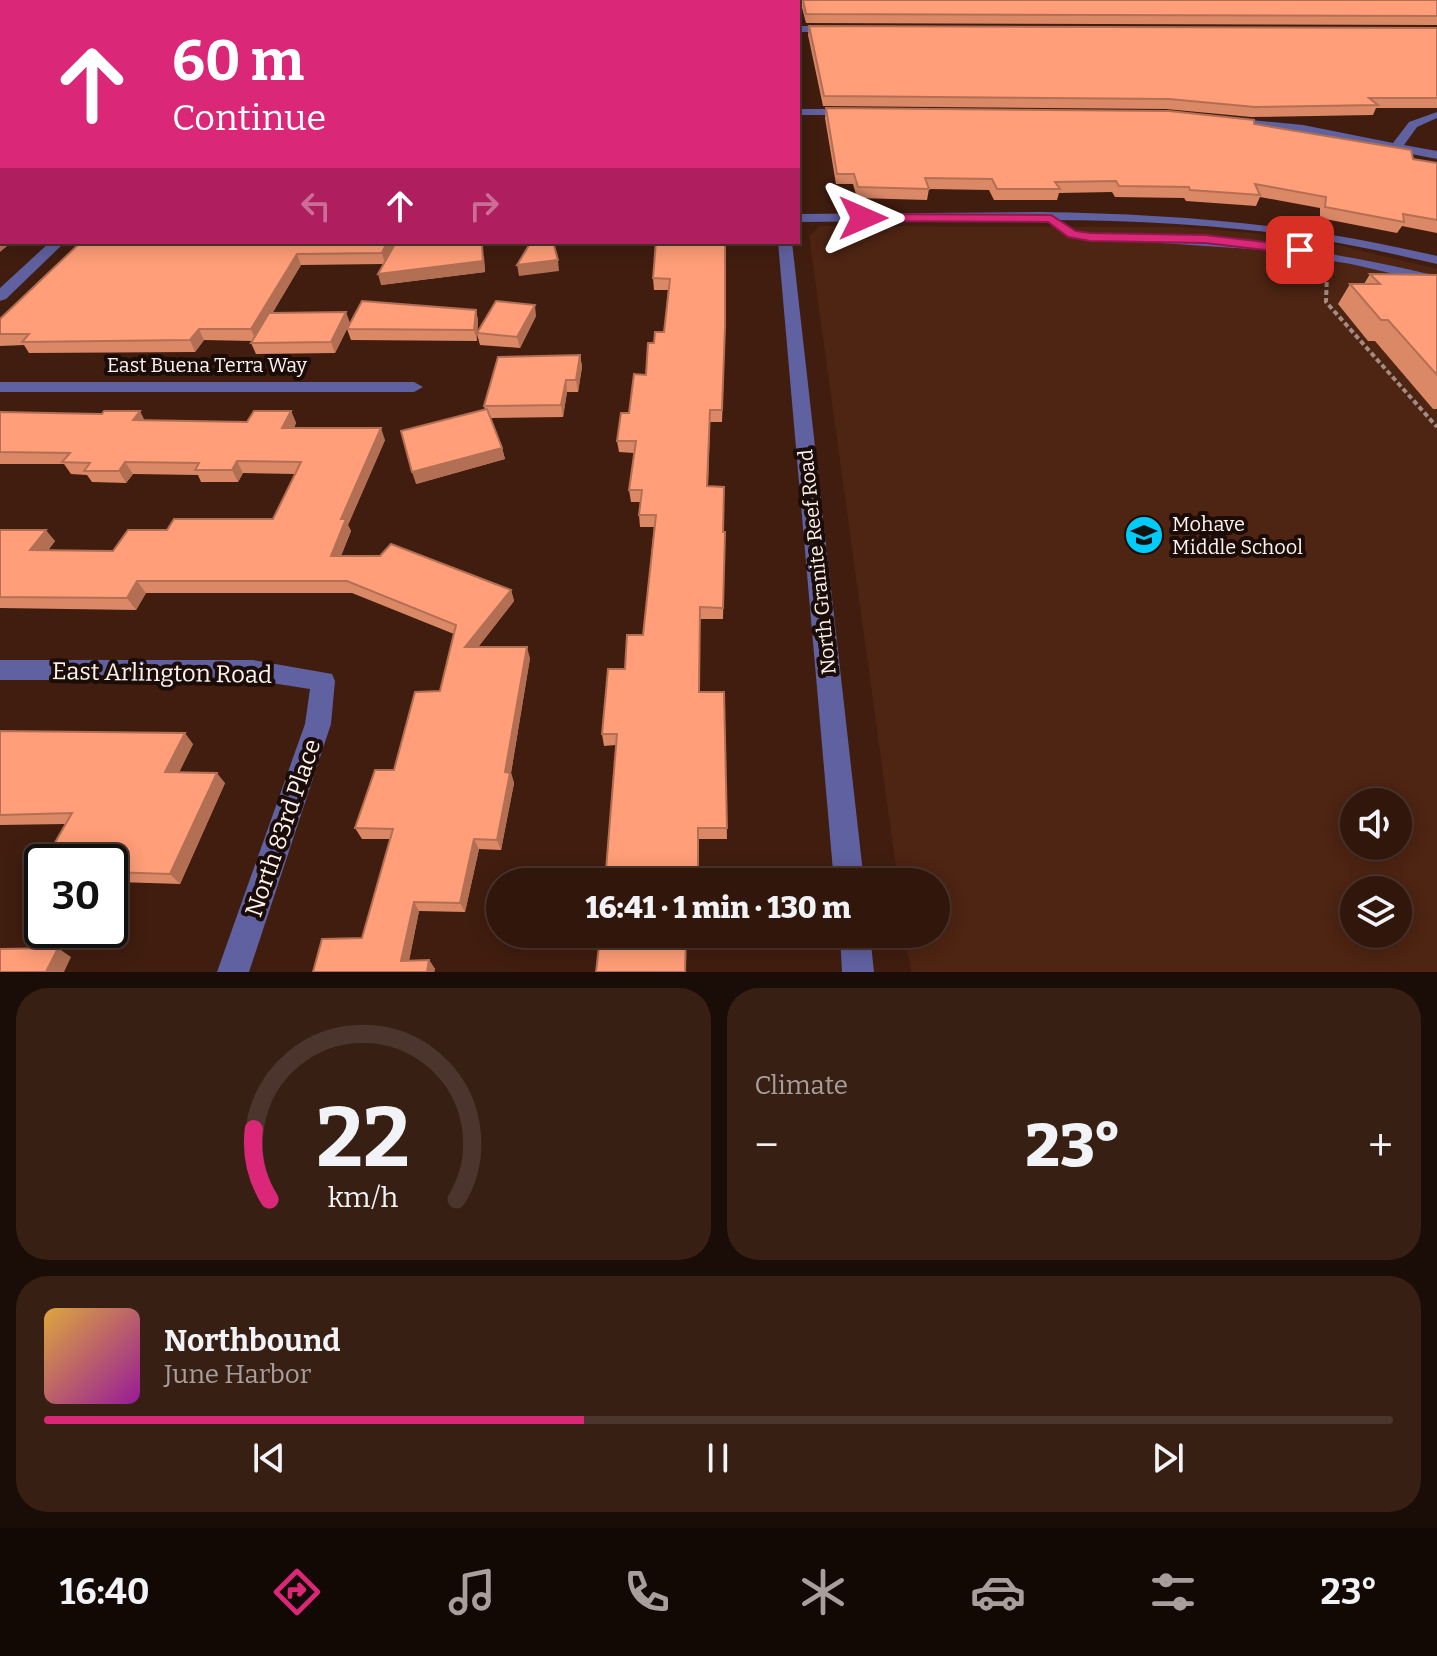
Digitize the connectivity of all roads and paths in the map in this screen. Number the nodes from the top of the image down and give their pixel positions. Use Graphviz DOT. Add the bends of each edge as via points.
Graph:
graph roads {
  1 [pos="800,29"];
  2 [pos="852,29"];
  3 [pos="800,112"];
  4 [pos="860,112"];
  5 [pos="1437,115"];
  6 [pos="1210,118"];
  7 [pos="1398,146"];
  8 [pos="1437,155"];
  9 [pos="800,218"];
  10 [pos="1051,219"];
  11 [pos="56,244"];
  12 [pos="785,244"];
  13 [pos="1437,260"];
  14 [pos="1327,262"];
  15 [pos="1437,280"];
  16 [pos="0,296"];
  17 [pos="0,387"];
  18 [pos="414,387"];
  19 [pos="1437,427"];
  20 [pos="0,670"];
  21 [pos="323,681"];
  22 [pos="848,868"];
  23 [pos="856,948"];
  24 [pos="233,972"];
  25 [pos="858,972"];
  1 -- 2 [label="street"];
  3 -- 4 [label="street"];
  5 -- 7 [label="street" via="1406,128"];
  6 -- 7 [label="street"];
  7 -- 8 [label="street"];
  9 -- 10 [label="street"];
  10 -- 13 [label="street" via="1247,225"];
  10 -- 15 [label="lane" via="1072,234 1090,237 1274,246"];
  11 -- 16 [label="street"];
  12 -- 22 [label="street, North Granite Reef Road"];
  14 -- 19 [label="path" via="1326,302"];
  17 -- 18 [label="street, East Buena Terra Way"];
  20 -- 21 [label="street, East Arlington Road" via="253,670"];
  21 -- 24 [label="street, North 83rd Place" via="318,724"];
  23 -- 25 [label="street"];
}
